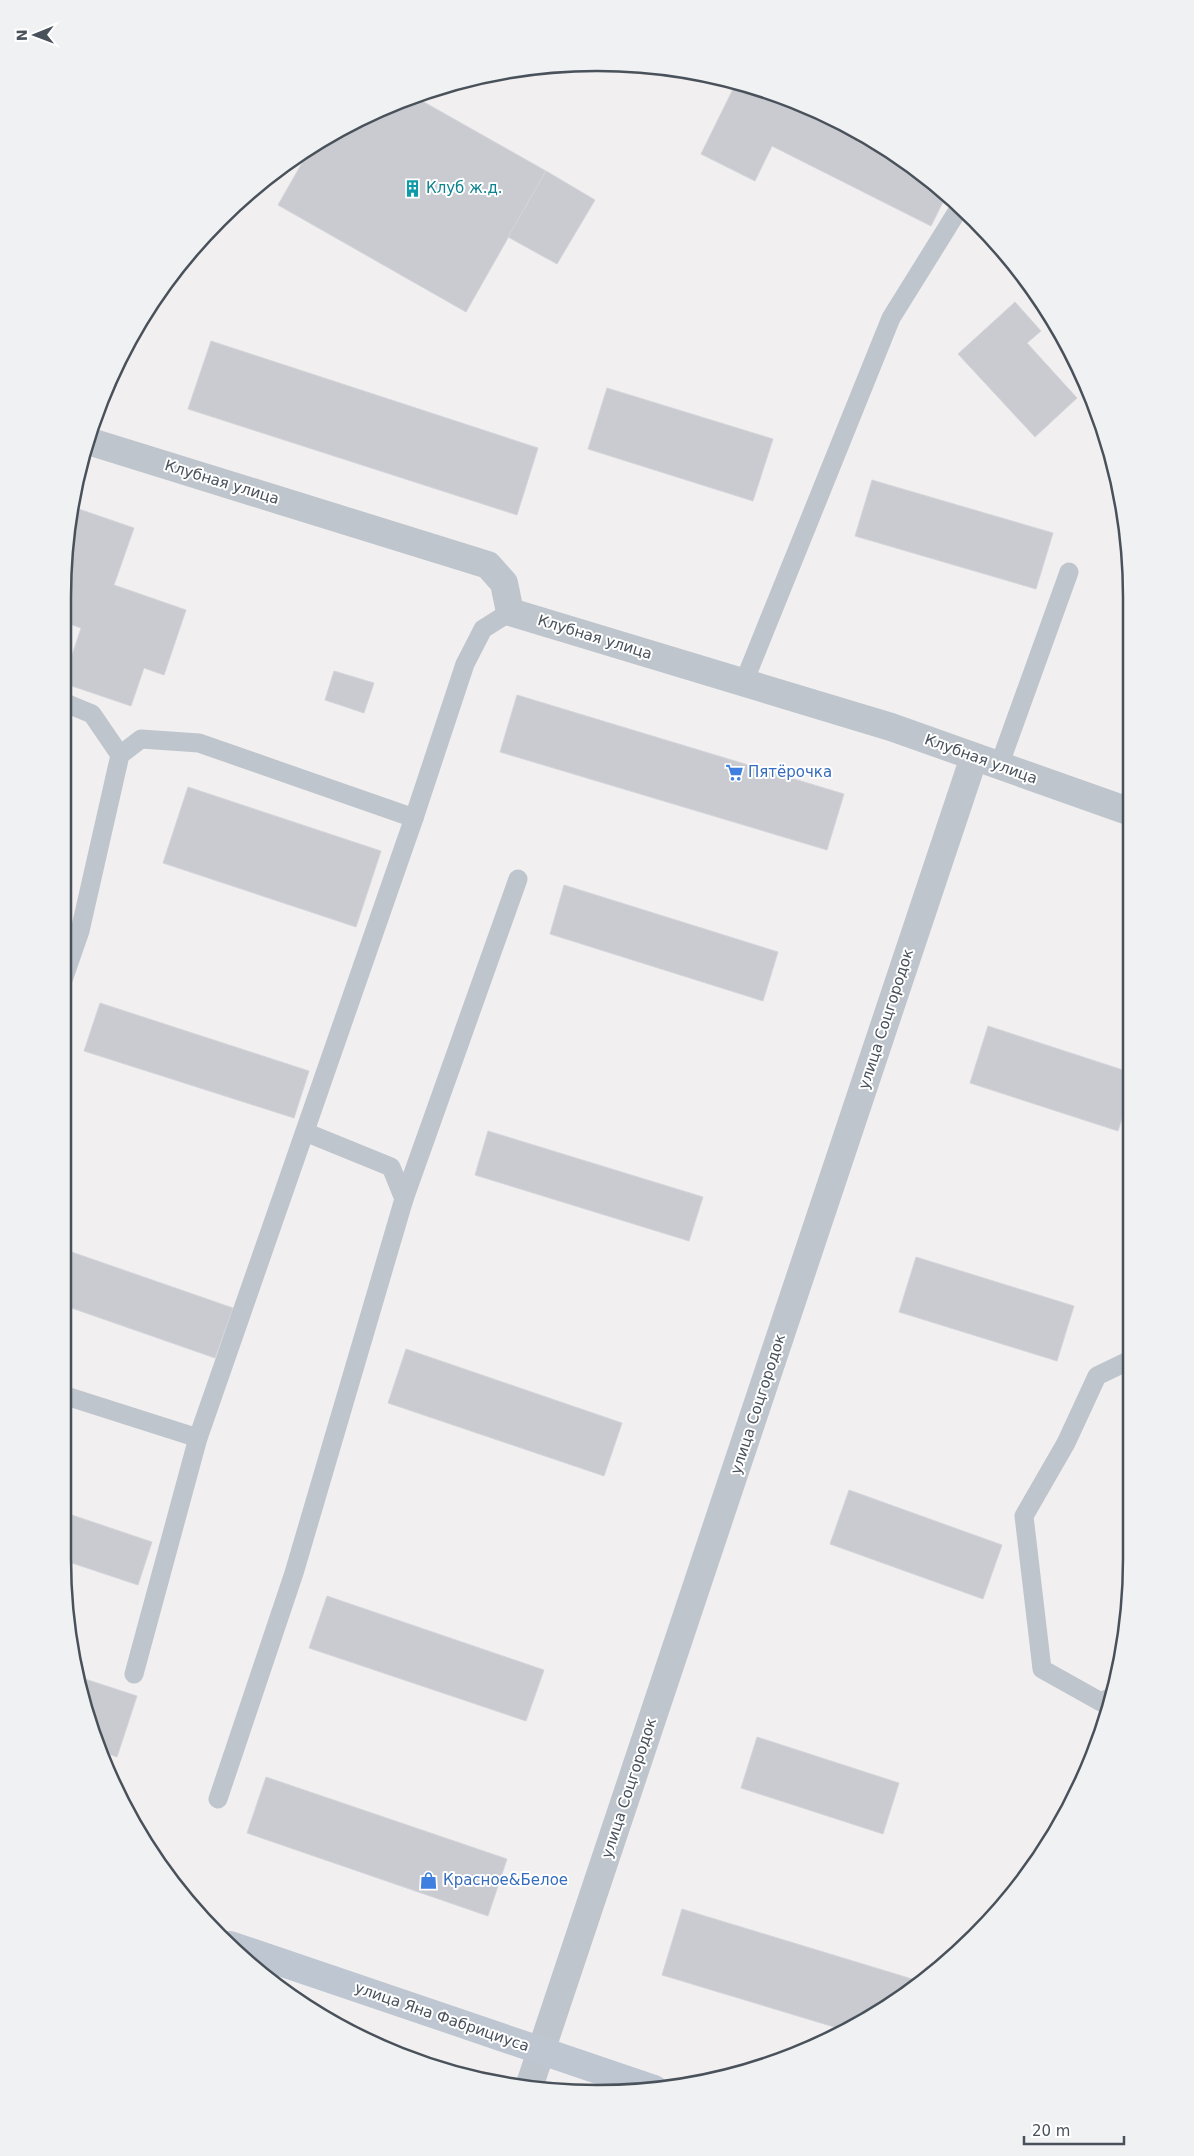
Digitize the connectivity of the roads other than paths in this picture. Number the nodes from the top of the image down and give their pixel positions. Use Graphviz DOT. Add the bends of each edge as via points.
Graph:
graph roads {
  1 [pos="956,213"];
  2 [pos="95,442"];
  3 [pos="1070,572"];
  4 [pos="510,612"];
  5 [pos="744,682"];
  6 [pos="71,705"];
  7 [pos="120,755"];
  8 [pos="974,757"];
  9 [pos="999,766"];
  10 [pos="1123,809"];
  11 [pos="414,818"];
  12 [pos="518,879"];
  13 [pos="71,957"];
  14 [pos="305,1132"];
  15 [pos="404,1198"];
  16 [pos="1123,1363"];
  17 [pos="71,1398"];
  18 [pos="198,1438"];
  19 [pos="134,1674"];
  20 [pos="1103,1701"];
  21 [pos="218,1800"];
  22 [pos="246,1950"];
  23 [pos="542,2050"];
  24 [pos="532,2080"];
  25 [pos="638,2083"];
  1 -- 5 [label="lane" via="891,318"];
  2 -- 4 [label="street, Клубная улица" via="488,565 504,583"];
  3 -- 9 [label="lane"];
  4 -- 5 [label="street, Клубная улица"];
  4 -- 11 [label="lane" via="483,629 465,664"];
  5 -- 8 [label="street, Клубная улица" via="891,727"];
  6 -- 7 [label="lane" via="92,714"];
  7 -- 11 [label="lane" via="141,739 199,743"];
  7 -- 13 [label="lane" via="80,931"];
  8 -- 9 [label="street, Клубная улица"];
  8 -- 23 [label="street, улица Соцгородок"];
  9 -- 10 [label="street, Клубная улица"];
  11 -- 14 [label="lane"];
  12 -- 15 [label="lane"];
  14 -- 15 [label="lane" via="391,1167"];
  14 -- 18 [label="lane"];
  15 -- 21 [label="lane" via="294,1572"];
  16 -- 20 [label="lane" via="1097,1376 1066,1443 1024,1516 1042,1668"];
  17 -- 18 [label="lane"];
  18 -- 19 [label="lane"];
  22 -- 23 [label="main road, улица Яна Фабрициуса"];
  23 -- 24 [label="street, улица Соцгородок"];
  23 -- 25 [label="main road, улица Яна Фабрициуса"];
}
